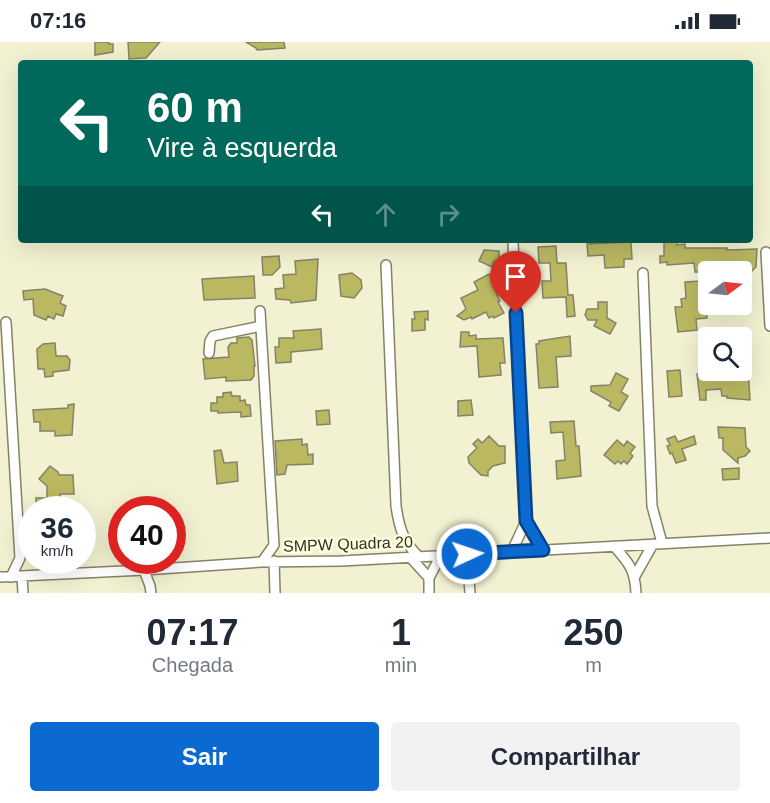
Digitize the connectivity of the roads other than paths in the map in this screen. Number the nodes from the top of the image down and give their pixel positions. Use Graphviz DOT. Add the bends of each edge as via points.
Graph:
graph roads {
  1 [pos="513,243"];
  2 [pos="766,252"];
  3 [pos="386,265"];
  4 [pos="644,273"];
  5 [pos="260,311"];
  6 [pos="6,322"];
  7 [pos="261,326"];
  8 [pos="770,326"];
  9 [pos="209,353"];
  10 [pos="526,521"];
  11 [pos="18,524"];
  12 [pos="770,538"];
  13 [pos="657,543"];
  14 [pos="274,545"];
  15 [pos="614,546"];
  16 [pos="543,550"];
  17 [pos="512,551"];
  18 [pos="467,554"];
  19 [pos="441,555"];
  20 [pos="414,556"];
  21 [pos="274,561"];
  22 [pos="294,561"];
  23 [pos="18,562"];
  24 [pos="262,562"];
  25 [pos="186,567"];
  26 [pos="108,572"];
  27 [pos="145,574"];
  28 [pos="158,574"];
  29 [pos="33,575"];
  30 [pos="22,576"];
  31 [pos="635,576"];
  32 [pos="0,577"];
  33 [pos="11,577"];
  34 [pos="429,578"];
  35 [pos="150,589"];
  36 [pos="23,593"];
  37 [pos="275,593"];
  38 [pos="429,593"];
  39 [pos="470,593"];
  40 [pos="636,593"];
  1 -- 10 [label="street"];
  2 -- 8 [label="street"];
  3 -- 20 [label="street" via="396,506 401,534"];
  4 -- 13 [label="street" via="652,506"];
  5 -- 7 [label="street"];
  6 -- 11 [label="street"];
  7 -- 9 [label="street" via="213,336"];
  7 -- 14 [label="street"];
  10 -- 16 [label="street"];
  10 -- 17 [label="street"];
  12 -- 13 [label="street, SMPW Quadra 20"];
  13 -- 15 [label="street, SMPW Quadra 20"];
  13 -- 31 [label="street"];
  14 -- 22 [label="street"];
  14 -- 24 [label="street"];
  15 -- 16 [label="street, SMPW Quadra 20"];
  15 -- 31 [label="street"];
  16 -- 17 [label="street, SMPW Quadra 20"];
  17 -- 18 [label="street, SMPW Quadra 20"];
  18 -- 19 [label="street, SMPW Quadra 20"];
  18 -- 39 [label="street"];
  19 -- 20 [label="street, SMPW Quadra 20"];
  19 -- 34 [label="street"];
  20 -- 22 [label="street, SMPW Quadra 20"];
  20 -- 34 [label="street"];
  21 -- 22 [label="street, SMPW Quadra 20"];
  21 -- 24 [label="street, SMPW Quadra 20"];
  21 -- 37 [label="street"];
  23 -- 33 [label="street"];
  24 -- 25 [label="street, SMPW Quadra 20"];
  26 -- 29 [label="street, SMPW Quadra 20"];
  27 -- 35 [label="street"];
  28 -- 35 [label="street"];
  29 -- 30 [label="street, SMPW Quadra 20"];
  30 -- 33 [label="street, SMPW Quadra 20"];
  30 -- 36 [label="street"];
  31 -- 40 [label="street"];
  32 -- 33 [label="street, SMPW Quadra 20"];
  34 -- 38 [label="street"];
}
